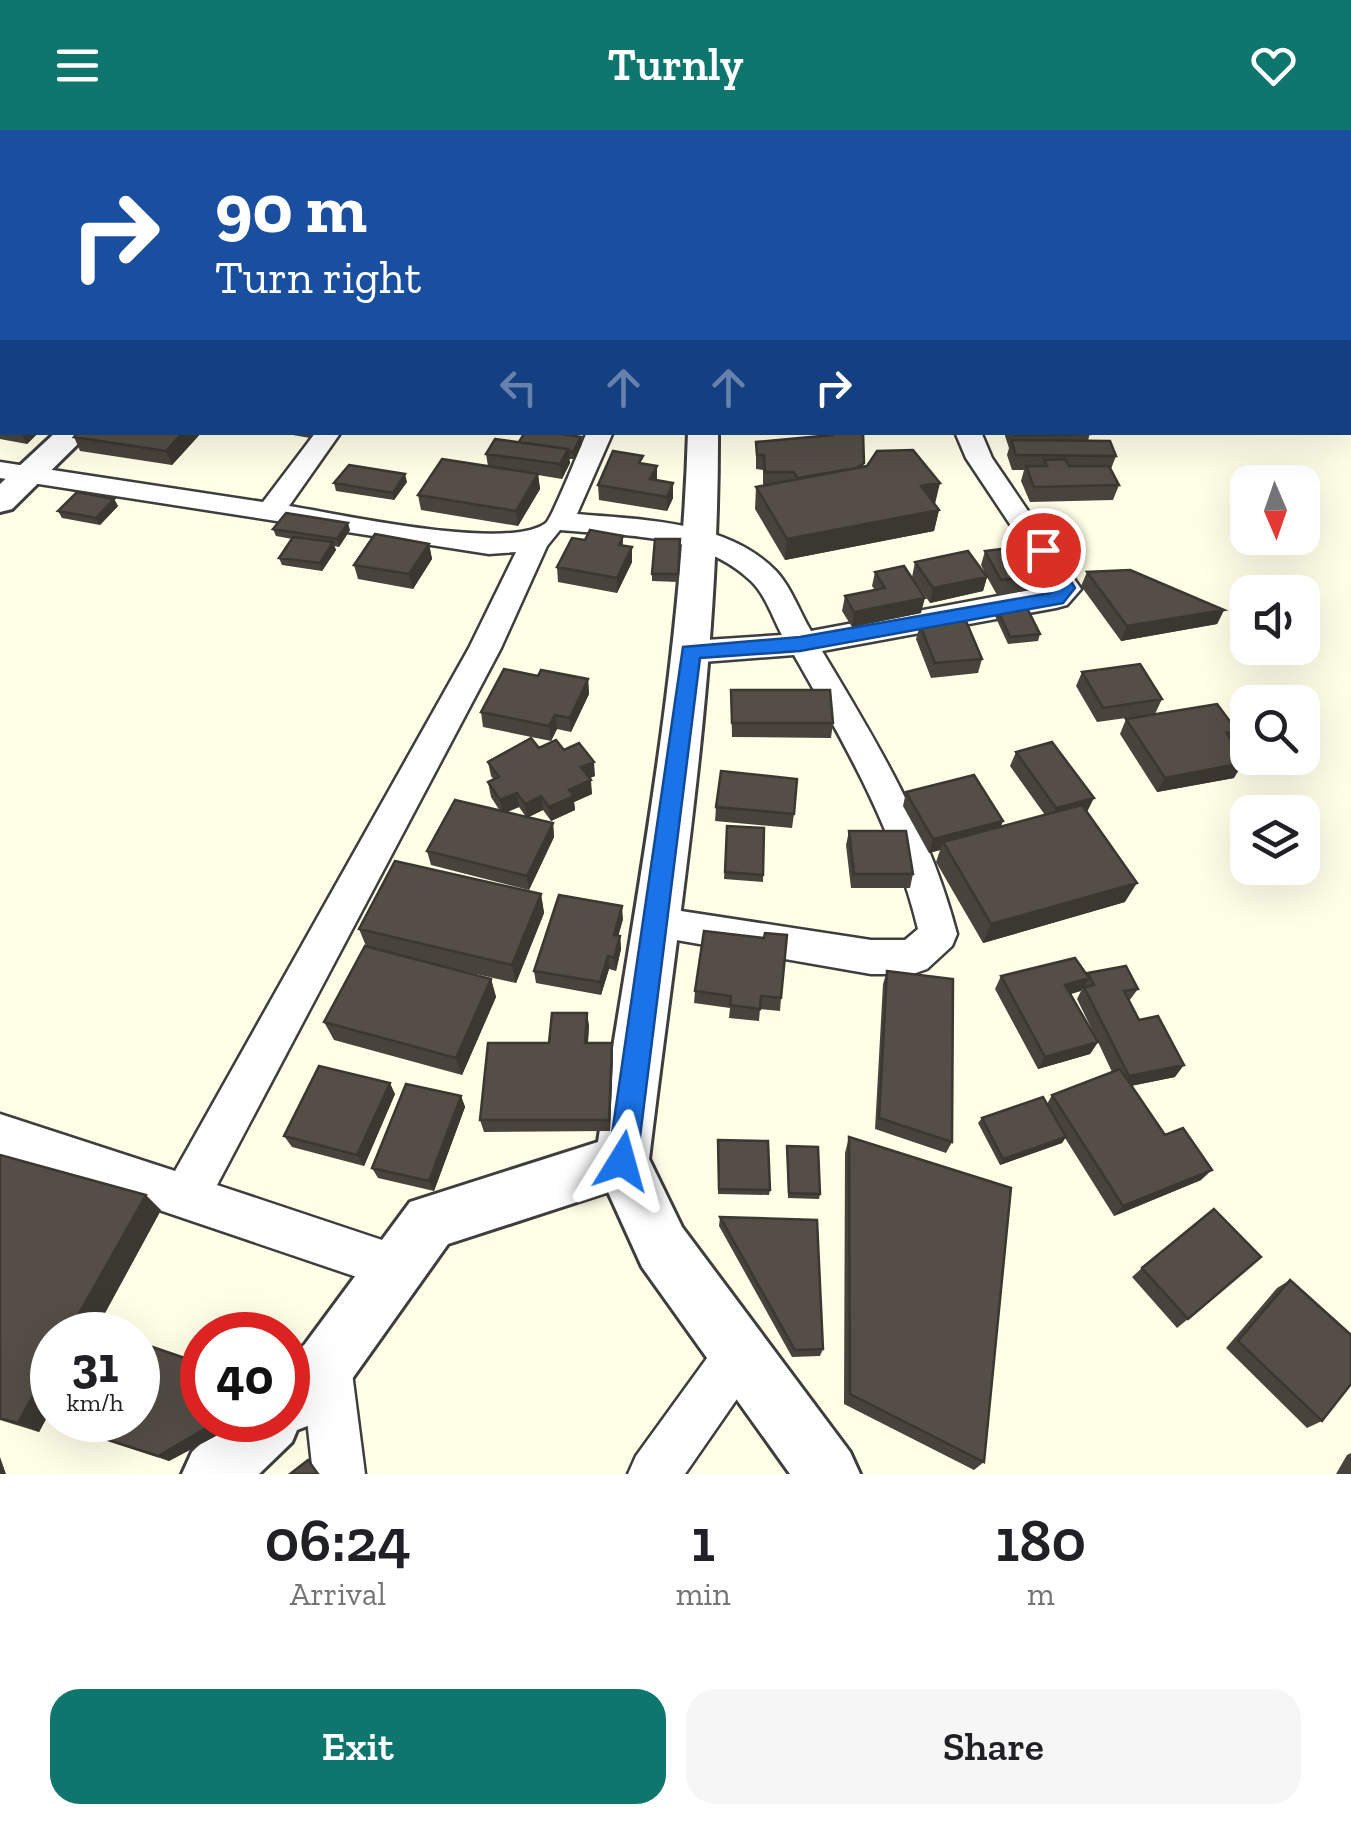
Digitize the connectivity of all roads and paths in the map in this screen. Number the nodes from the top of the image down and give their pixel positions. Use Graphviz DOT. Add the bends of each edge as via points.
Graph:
graph roads {
  1 [pos="70,435"];
  2 [pos="328,435"];
  3 [pos="598,435"];
  4 [pos="703,435"];
  5 [pos="969,435"];
  6 [pos="15,472"];
  7 [pos="0,502"];
  8 [pos="270,512"];
  9 [pos="547,531"];
  10 [pos="700,537"];
  11 [pos="800,644"];
  12 [pos="690,652"];
  13 [pos="655,922"];
  14 [pos="0,1135"];
  15 [pos="622,1161"];
  16 [pos="184,1198"];
  17 [pos="398,1268"];
  18 [pos="740,1353"];
  19 [pos="310,1380"];
  20 [pos="310,1392"];
  21 [pos="247,1442"];
  22 [pos="214,1474"];
  23 [pos="339,1474"];
  24 [pos="654,1474"];
  25 [pos="828,1474"];
  1 -- 6 [label="street"];
  2 -- 8 [label="street"];
  3 -- 9 [label="street"];
  4 -- 10 [label="street"];
  5 -- 11 [label="street" via="1066,588 1056,598"];
  6 -- 7 [label="street"];
  6 -- 8 [label="street"];
  8 -- 9 [label="street" via="489,545"];
  9 -- 10 [label="street"];
  9 -- 16 [label="street"];
  10 -- 11 [label="street" via="746,558 766,578"];
  10 -- 12 [label="street"];
  11 -- 12 [label="street"];
  11 -- 13 [label="street" via="854,732 928,884 938,934 913,957 871,956"];
  12 -- 13 [label="street"];
  13 -- 15 [label="street"];
  14 -- 16 [label="street"];
  15 -- 17 [label="street" via="430,1222"];
  15 -- 18 [label="street" via="662,1246"];
  16 -- 17 [label="street"];
  17 -- 19 [label="street"];
  18 -- 24 [label="street"];
  18 -- 25 [label="street"];
  20 -- 23 [label="street"];
  21 -- 22 [label="street"];
}
